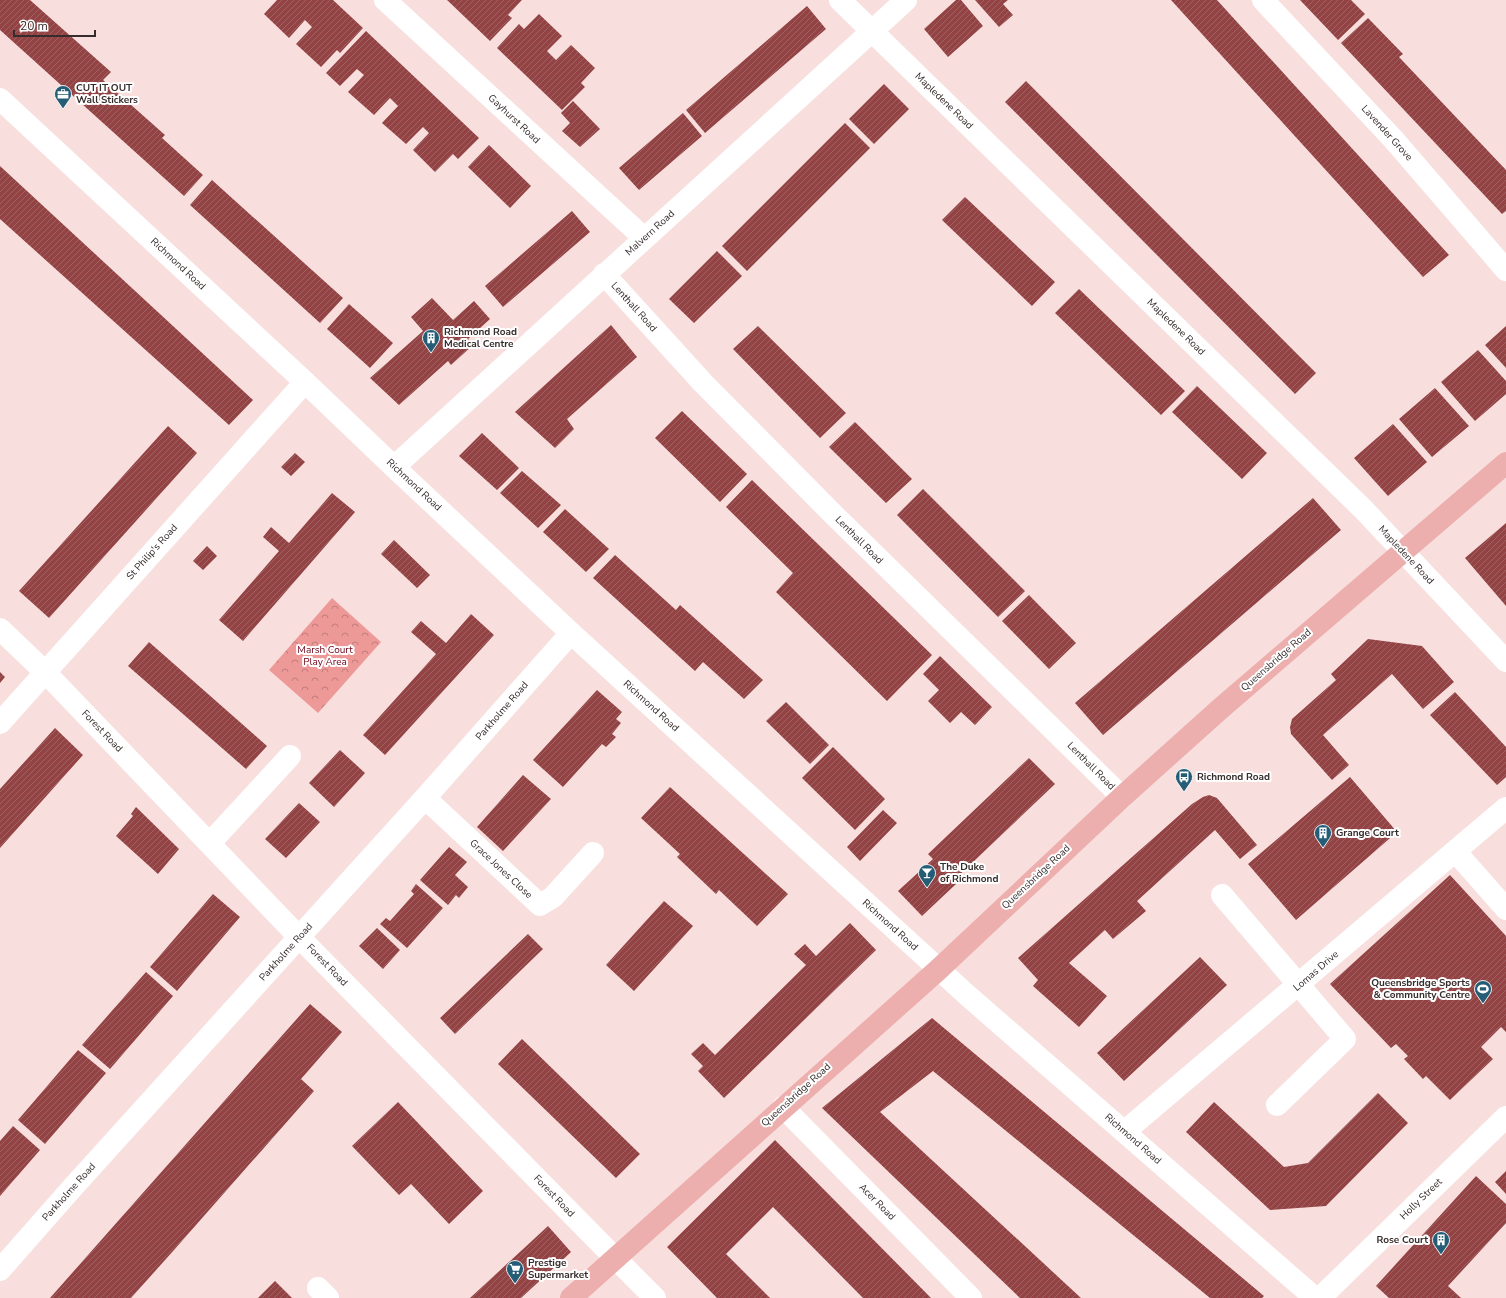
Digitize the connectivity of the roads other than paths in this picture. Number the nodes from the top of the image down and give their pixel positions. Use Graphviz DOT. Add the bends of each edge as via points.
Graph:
graph roads {
  1 [pos="385,0"];
  2 [pos="840,0"];
  3 [pos="906,0"];
  4 [pos="1262,0"];
  5 [pos="872,30"];
  6 [pos="0,99"];
  7 [pos="644,238"];
  8 [pos="1506,270"];
  9 [pos="604,274"];
  10 [pos="305,382"];
  11 [pos="1506,463"];
  12 [pos="394,467"];
  13 [pos="1402,551"];
  14 [pos="0,629"];
  15 [pos="571,633"];
  16 [pos="1506,661"];
  17 [pos="44,672"];
  18 [pos="0,723"];
  19 [pos="290,756"];
  20 [pos="1122,797"];
  21 [pos="425,798"];
  22 [pos="1506,808"];
  23 [pos="210,843"];
  24 [pos="1455,851"];
  25 [pos="593,853"];
  26 [pos="1222,895"];
  27 [pos="1506,909"];
  28 [pos="299,937"];
  29 [pos="939,969"];
  30 [pos="1299,985"];
  31 [pos="1277,1105"];
  32 [pos="783,1107"];
  33 [pos="1506,1117"];
  34 [pos="1124,1132"];
  35 [pos="616,1259"];
  36 [pos="0,1270"];
  37 [pos="571,1298"];
  38 [pos="656,1298"];
  39 [pos="971,1298"];
  40 [pos="1315,1298"];
  41 [pos="1320,1298"];
  1 -- 7 [label="street, Gayhurst Road"];
  2 -- 5 [label="street, Mapledene Road"];
  3 -- 5 [label="street, Malvern Road"];
  4 -- 8 [label="street, Lavender Grove" via="1394,140"];
  5 -- 7 [label="street, Malvern Road"];
  5 -- 13 [label="street, Mapledene Road" via="1364,510"];
  6 -- 10 [label="street, Richmond Road"];
  7 -- 9 [label="street, Malvern Road"];
  9 -- 12 [label="street, Malvern Road"];
  9 -- 20 [label="street, Lenthall Road" via="703,383"];
  10 -- 12 [label="street, Richmond Road"];
  10 -- 17 [label="street, St Philip's Road"];
  11 -- 13 [label="main road, Queensbridge Road"];
  12 -- 15 [label="street, Richmond Road"];
  13 -- 16 [label="street, Mapledene Road"];
  13 -- 20 [label="main road, Queensbridge Road"];
  14 -- 17 [label="street, Forest Road"];
  15 -- 21 [label="street, Parkholme Road"];
  15 -- 29 [label="street, Richmond Road"];
  17 -- 18 [label="street, St Philip's Road"];
  17 -- 23 [label="street, Forest Road"];
  19 -- 23 [label="street"];
  20 -- 29 [label="main road, Queensbridge Road"];
  21 -- 25 [label="street, Grace Jones Close" via="540,905 553,897"];
  21 -- 28 [label="street, Parkholme Road"];
  22 -- 24 [label="street, Lomas Drive"];
  23 -- 28 [label="street, Forest Road"];
  24 -- 27 [label="street"];
  24 -- 30 [label="street, Lomas Drive"];
  26 -- 30 [label="street"];
  28 -- 35 [label="street, Forest Road"];
  28 -- 36 [label="street, Parkholme Road"];
  29 -- 32 [label="main road, Queensbridge Road"];
  29 -- 34 [label="street, Richmond Road"];
  30 -- 31 [label="street" via="1345,1039"];
  30 -- 34 [label="street, Lomas Drive"];
  32 -- 35 [label="main road, Queensbridge Road"];
  32 -- 39 [label="street, Acer Road"];
  33 -- 41 [label="street, Holly Street"];
  34 -- 40 [label="street, Richmond Road"];
  35 -- 37 [label="main road, Queensbridge Road"];
  35 -- 38 [label="street, Forest Road"];
}
